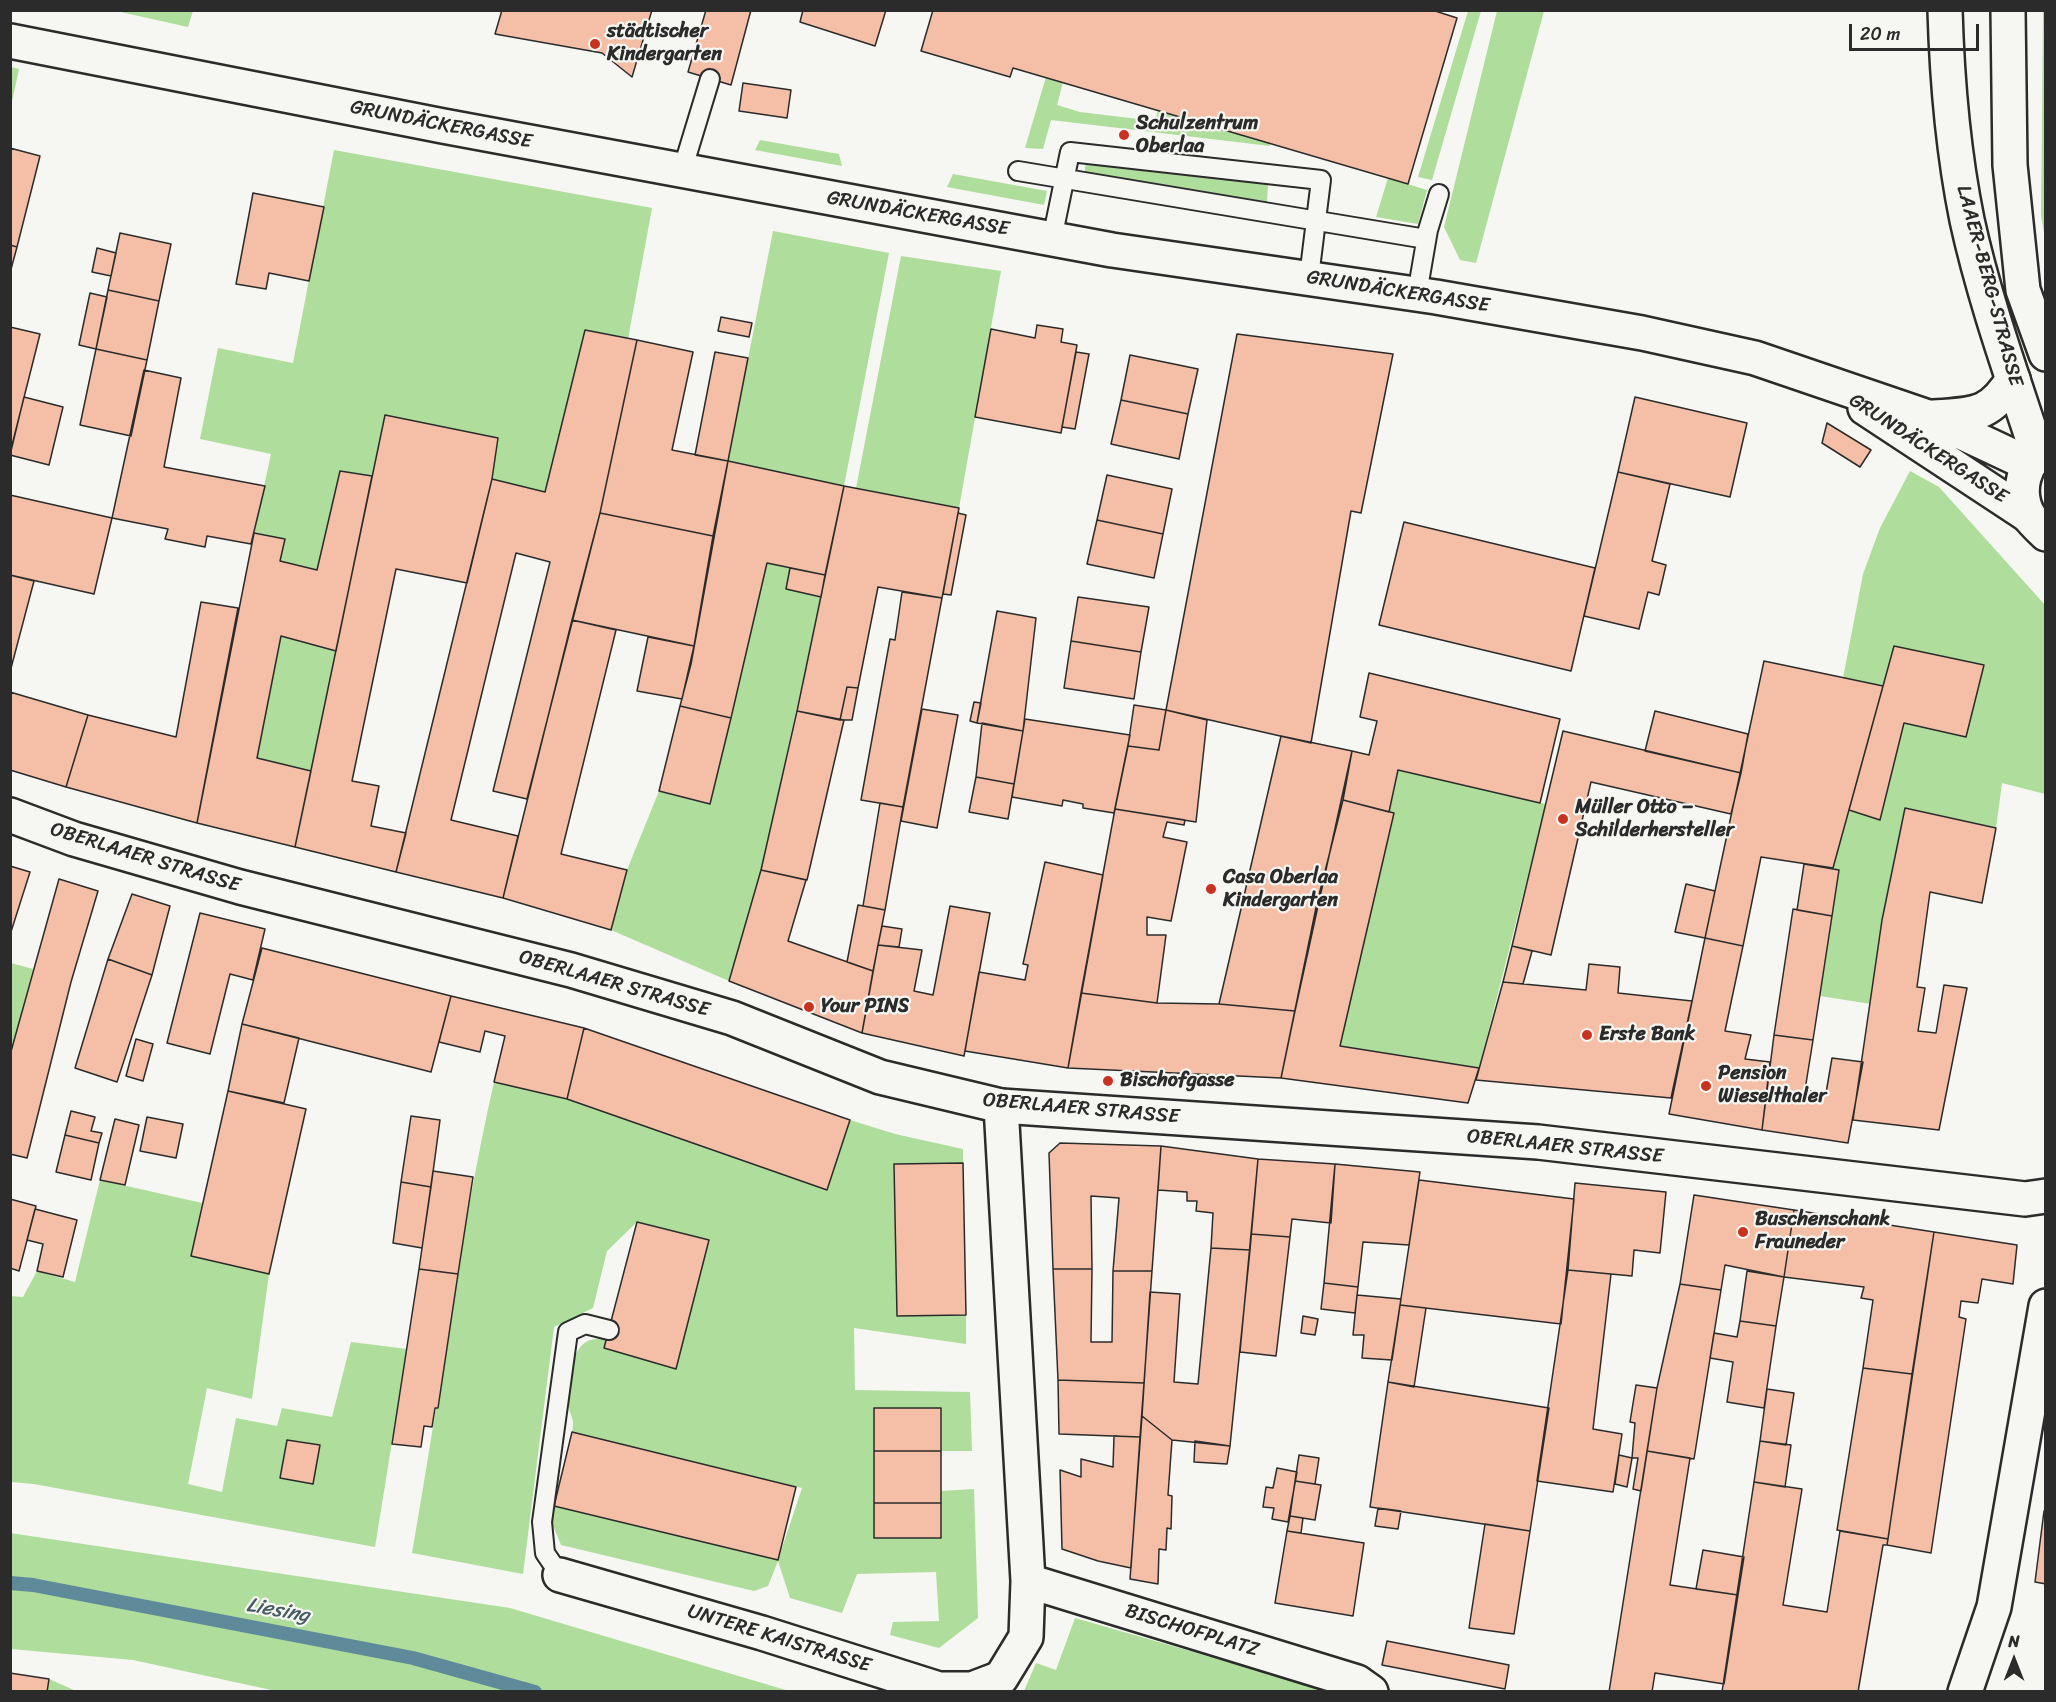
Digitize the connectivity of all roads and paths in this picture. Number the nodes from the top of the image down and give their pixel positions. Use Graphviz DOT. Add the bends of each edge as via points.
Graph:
graph roads {
  1 [pos="1945,10"];
  2 [pos="2008,10"];
  3 [pos="10,41"];
  4 [pos="710,79"];
  5 [pos="682,171"];
  6 [pos="1018,171"];
  7 [pos="1064,179"];
  8 [pos="1439,194"];
  9 [pos="1316,222"];
  10 [pos="1052,239"];
  11 [pos="1426,240"];
  12 [pos="1309,277"];
  13 [pos="1417,294"];
  14 [pos="2046,354"];
  15 [pos="2013,379"];
  16 [pos="1826,383"];
  17 [pos="1931,418"];
  18 [pos="2037,454"];
  19 [pos="2037,525"];
  20 [pos="10,815"];
  21 [pos="1001,1106"];
  22 [pos="2046,1196"];
  23 [pos="2046,1306"];
  24 [pos="609,1330"];
  25 [pos="560,1575"];
  26 [pos="1028,1581"];
  27 [pos="1364,1687"];
  28 [pos="1965,1692"];
  1 -- 15 [label="street, LAAER-BERG-STRASSE" via="1949,92 1967,220"];
  2 -- 14 [label="street, LAAER-BERG-STRASSE" via="2010,165 2019,256 2023,290"];
  3 -- 5 [label="street, GRUNDÄCKERGASSE"];
  4 -- 5 [label="lane"];
  5 -- 10 [label="street, GRUNDÄCKERGASSE"];
  6 -- 7 [label="lane"];
  7 -- 9 [label="lane"];
  7 -- 9 [label="lane" via="1070,152 1321,180"];
  7 -- 10 [label="lane"];
  8 -- 11 [label="lane"];
  9 -- 11 [label="lane"];
  9 -- 12 [label="lane"];
  10 -- 12 [label="street, GRUNDÄCKERGASSE"];
  11 -- 13 [label="lane"];
  12 -- 13 [label="street, GRUNDÄCKERGASSE"];
  13 -- 16 [label="street, GRUNDÄCKERGASSE" via="1642,333 1755,358"];
  15 -- 17 [label="street, GRUNDÄCKERGASSE" via="1992,407 1970,415"];
  15 -- 18 [label="street, LAAER-BERG-STRASSE"];
  16 -- 17 [label="street, GRUNDÄCKERGASSE"];
  16 -- 19 [label="street, GRUNDÄCKERGASSE"];
  17 -- 18 [label="street, GRUNDÄCKERGASSE"];
  18 -- 19 [label="street" via="2023,481 2023,499"];
  20 -- 21 [label="street, OBERLAAER STRASSE" via="74,839 240,887 582,973 732,1018 880,1077"];
  21 -- 22 [label="street, OBERLAAER STRASSE" via="1538,1142 2025,1199"];
  21 -- 26 [label="street"];
  23 -- 28 [label="street" via="1994,1607"];
  24 -- 25 [label="lane" via="585,1324 568,1332 542,1522 545,1553"];
  25 -- 26 [label="street, UNTERE KAISTRASSE" via="939,1689 972,1689 1001,1678 1026,1637"];
  26 -- 27 [label="street, BISCHOFPLATZ"];
}
